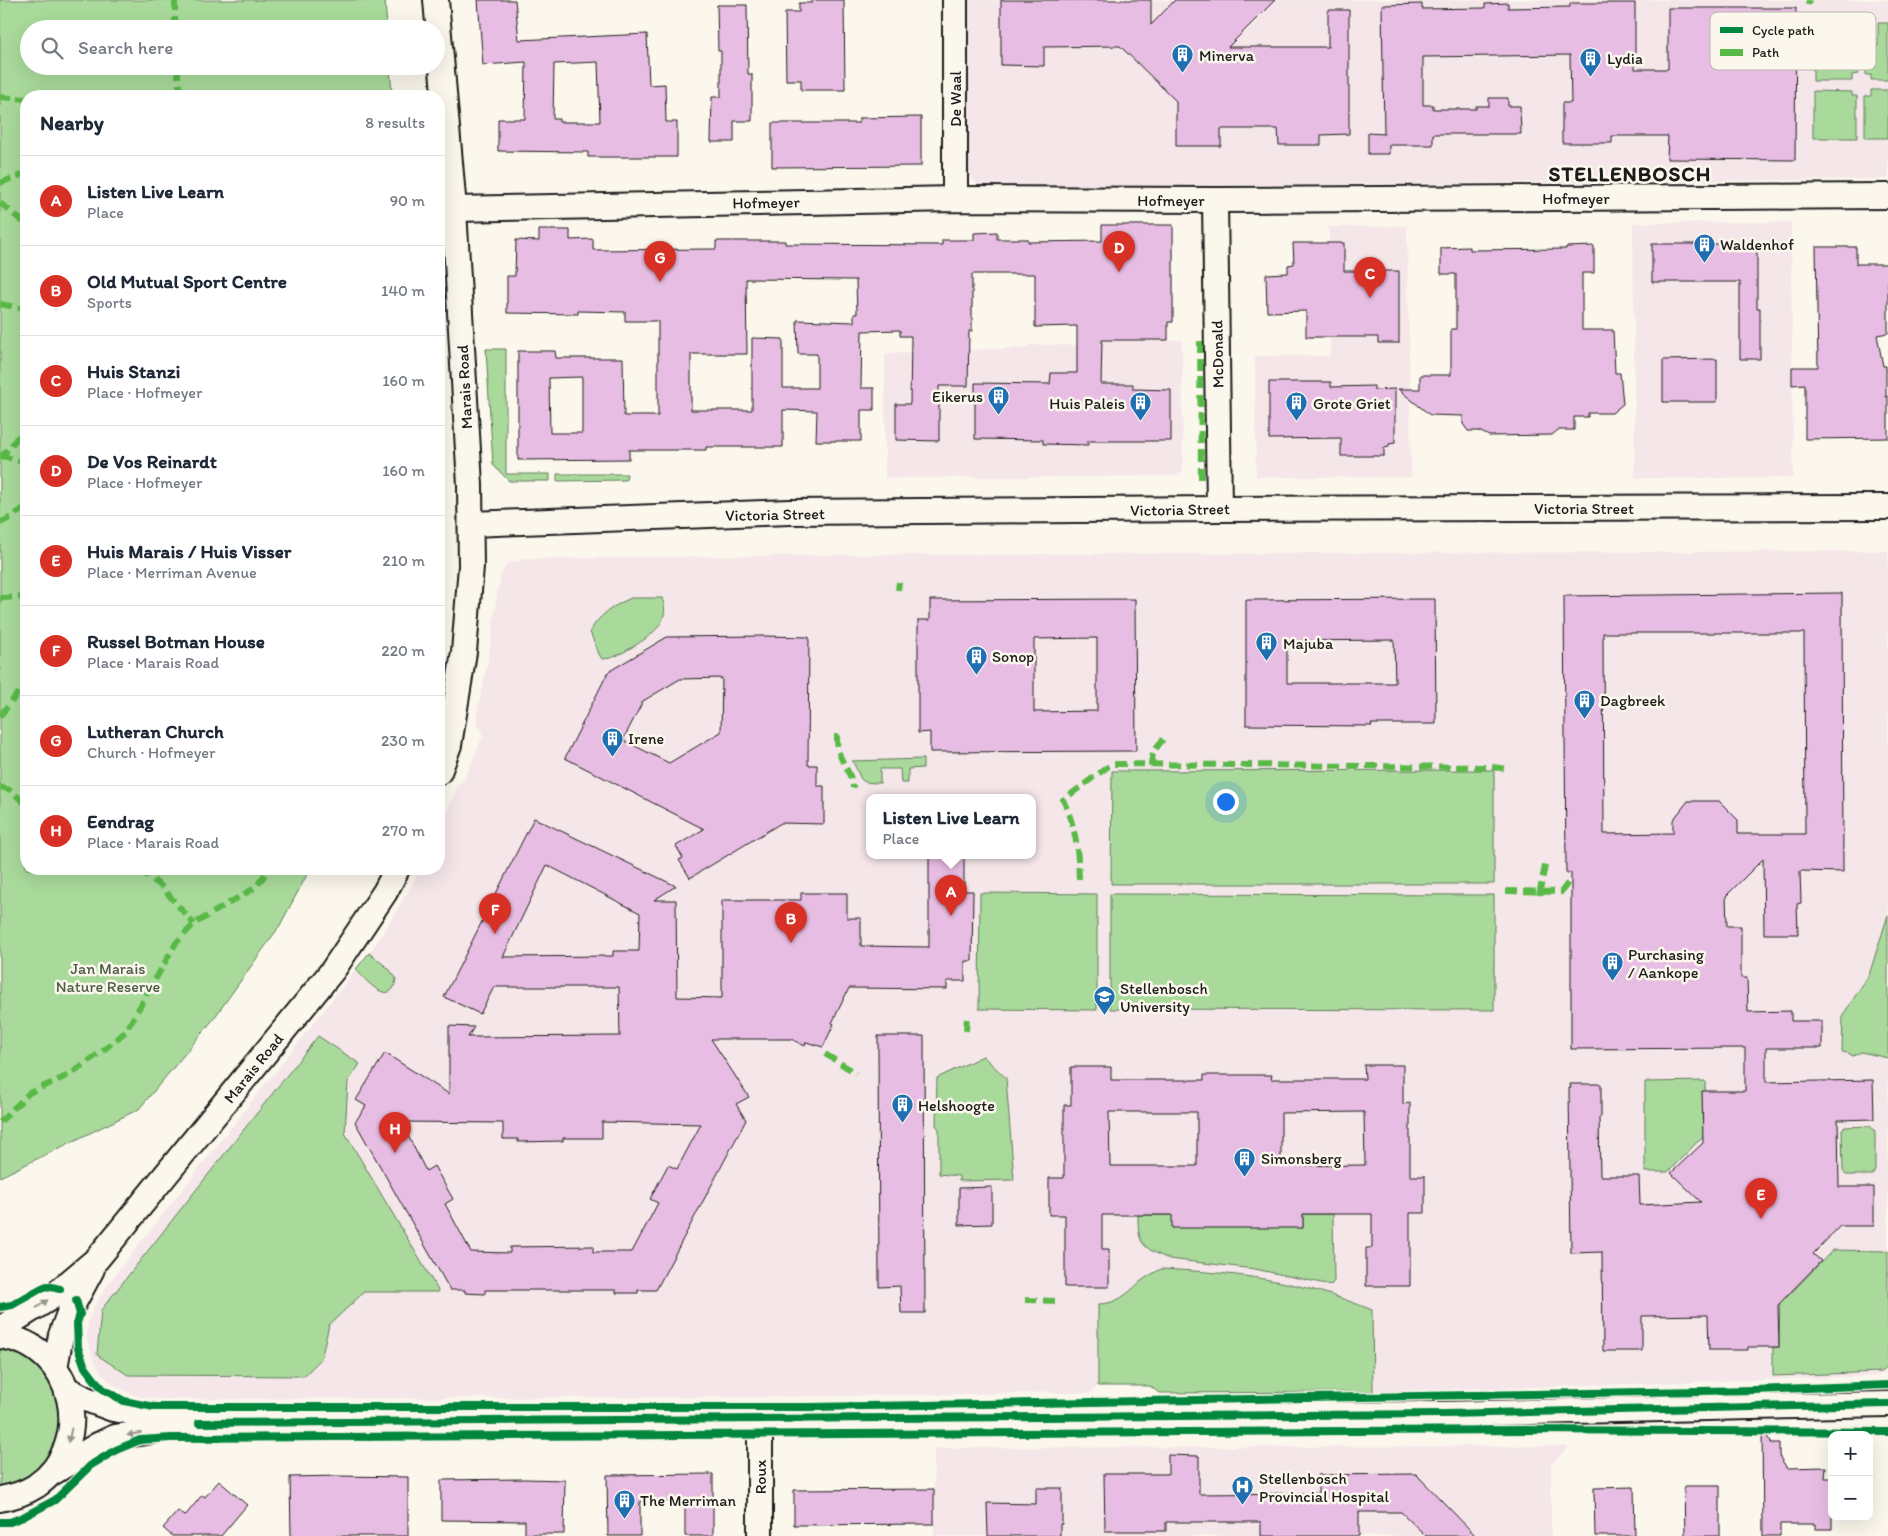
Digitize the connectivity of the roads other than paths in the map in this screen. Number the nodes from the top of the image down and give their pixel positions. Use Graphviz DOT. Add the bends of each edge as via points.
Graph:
graph roads {
  1 [pos="436,0"];
  2 [pos="955,0"];
  3 [pos="438,20"];
  4 [pos="442,75"];
  5 [pos="444,90"];
  6 [pos="445,104"];
  7 [pos="1888,196"];
  8 [pos="955,198"];
  9 [pos="1215,200"];
  10 [pos="454,209"];
  11 [pos="1888,507"];
  12 [pos="1219,509"];
  13 [pos="471,524"];
  14 [pos="445,756"];
  15 [pos="394,875"];
  16 [pos="97,1258"];
  17 [pos="0,1329"];
  18 [pos="0,1336"];
  19 [pos="55,1368"];
  20 [pos="67,1389"];
  21 [pos="1888,1404"];
  22 [pos="760,1418"];
  23 [pos="199,1423"];
  24 [pos="49,1474"];
  25 [pos="0,1499"];
  26 [pos="760,1536"];
  1 -- 3 [label="street, Marais Road"];
  2 -- 8 [label="street, De Waal"];
  4 -- 5 [label="street, Marais Road"];
  6 -- 10 [label="street, Marais Road"];
  7 -- 9 [label="street, Hofmeyer"];
  8 -- 9 [label="street, Hofmeyer"];
  8 -- 10 [label="street, Hofmeyer"];
  9 -- 12 [label="street, McDonald"];
  10 -- 13 [label="street, Marais Road"];
  11 -- 12 [label="street, Victoria Street"];
  12 -- 13 [label="street, Victoria Street" via="790,512"];
  13 -- 14 [label="street, Marais Road" via="464,652"];
  15 -- 16 [label="street, Marais Road" via="333,970"];
  17 -- 16 [label="street, Marais Road, one-way" via="53,1296"];
  16 -- 19 [label="street, Marais Road" via="71,1308 61,1335"];
  18 -- 19 [label="street" via="26,1344"];
  19 -- 20 [label="street"];
  20 -- 23 [label="street" via="114,1409"];
  20 -- 24 [label="street, one-way" via="72,1425 64,1451"];
  21 -- 22 [label="street" via="1445,1414"];
  22 -- 23 [label="street"];
  22 -- 26 [label="street, Roux"];
  23 -- 24 [label="street, one-way" via="115,1438"];
  24 -- 25 [label="street" via="35,1486"];
}
